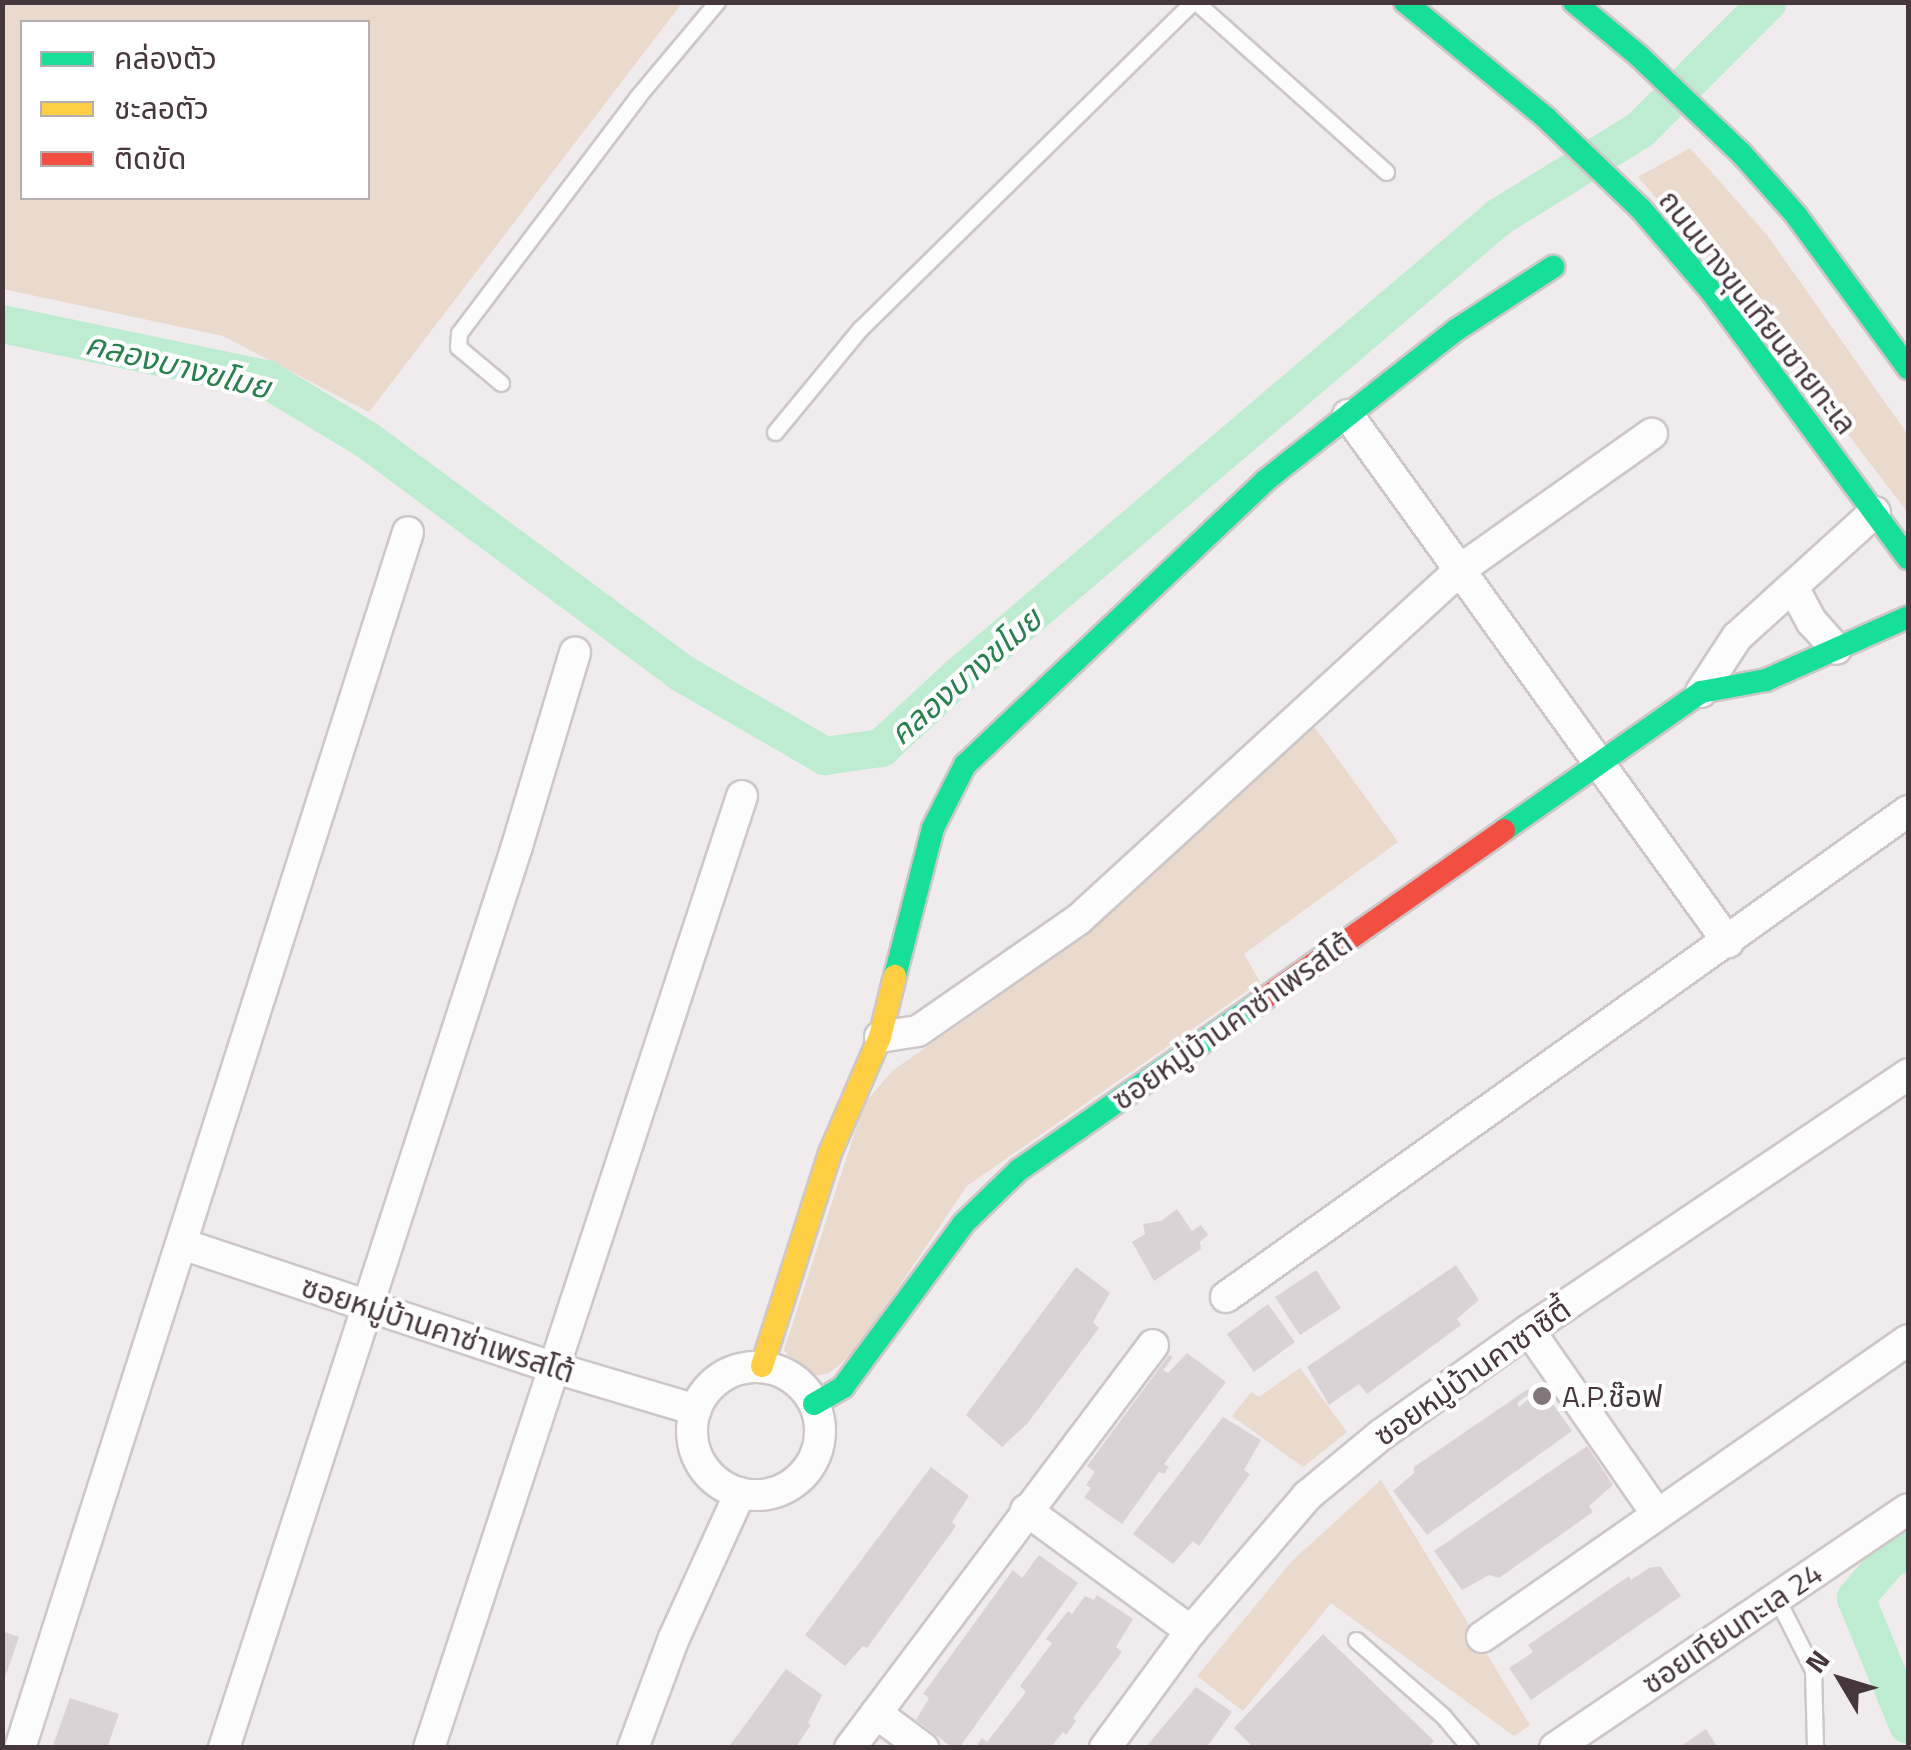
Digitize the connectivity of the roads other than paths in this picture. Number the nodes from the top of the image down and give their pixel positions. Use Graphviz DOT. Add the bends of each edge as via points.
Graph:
graph roads {
  1 [pos="717,2"];
  2 [pos="1194,2"];
  3 [pos="1406,2"];
  4 [pos="1574,2"];
  5 [pos="1386,172"];
  6 [pos="1552,267"];
  7 [pos="1908,368"];
  8 [pos="501,383"];
  9 [pos="1348,415"];
  10 [pos="774,432"];
  11 [pos="1652,434"];
  12 [pos="1875,512"];
  13 [pos="408,532"];
  14 [pos="1908,558"];
  15 [pos="1461,569"];
  16 [pos="1793,587"];
  17 [pos="1908,617"];
  18 [pos="1836,649"];
  19 [pos="576,653"];
  20 [pos="1701,692"];
  21 [pos="1599,764"];
  22 [pos="742,796"];
  23 [pos="1908,811"];
  24 [pos="1728,942"];
  25 [pos="880,1037"];
  26 [pos="1907,1078"];
  27 [pos="182,1244"];
  28 [pos="1226,1297"];
  29 [pos="364,1306"];
  30 [pos="1528,1330"];
  31 [pos="1908,1340"];
  32 [pos="1153,1345"];
  33 [pos="762,1366"];
  34 [pos="556,1368"];
  35 [pos="814,1404"];
  36 [pos="696,1410"];
  37 [pos="740,1493"];
  38 [pos="1908,1509"];
  39 [pos="1026,1510"];
  40 [pos="1657,1514"];
  41 [pos="1776,1599"];
  42 [pos="1191,1632"];
  43 [pos="1482,1637"];
  44 [pos="1356,1640"];
  45 [pos="876,1713"];
  46 [pos="20,1748"];
  47 [pos="224,1748"];
  48 [pos="429,1748"];
  49 [pos="634,1748"];
  50 [pos="850,1748"];
  51 [pos="923,1748"];
  52 [pos="1105,1748"];
  53 [pos="1470,1748"];
  54 [pos="1555,1748"];
  55 [pos="1815,1748"];
  1 -- 8 [label="lane" via="459,333 458,347"];
  2 -- 5 [label="lane"];
  2 -- 10 [label="lane" via="860,330"];
  3 -- 12 [label="street, ถนนบางขุนเทียนชายทะเล" via="1546,118 1640,208 1711,290"];
  4 -- 7 [label="street" via="1741,153 1796,215"];
  6 -- 9 [label="street" via="1456,330"];
  9 -- 15 [label="street"];
  9 -- 25 [label="street" via="1266,480 964,766 933,828"];
  11 -- 15 [label="street"];
  12 -- 14 [label="street, ถนนบางขุนเทียนชายทะเล"];
  12 -- 16 [label="street, ซอยหมู่บ้านคาซ่าเพรสโต้"];
  13 -- 27 [label="street"];
  15 -- 21 [label="street"];
  15 -- 25 [label="street" via="1080,919 918,1031"];
  16 -- 18 [label="street"];
  16 -- 20 [label="street, ซอยหมู่บ้านคาซ่าเพรสโต้" via="1737,637"];
  17 -- 18 [label="street, ซอยหมู่บ้านคาซ่าเพรสโต้"];
  18 -- 20 [label="street, ซอยหมู่บ้านคาซ่าเพรสโต้" via="1766,680"];
  19 -- 29 [label="street"];
  20 -- 21 [label="street, ซอยหมู่บ้านคาซ่าเพรสโต้"];
  21 -- 24 [label="street"];
  21 -- 35 [label="street, ซอยหมู่บ้านคาซ่าเพรสโต้" via="1019,1170 963,1224 843,1387"];
  22 -- 34 [label="street"];
  23 -- 24 [label="street"];
  24 -- 28 [label="street"];
  25 -- 33 [label="street" via="830,1153"];
  26 -- 30 [label="street, ซอยหมู่บ้านคาซาซิตี้"];
  27 -- 29 [label="street, ซอยหมู่บ้านคาซ่าเพรสโต้"];
  27 -- 46 [label="street"];
  29 -- 34 [label="street, ซอยหมู่บ้านคาซ่าเพรสโต้"];
  29 -- 47 [label="street"];
  30 -- 40 [label="street"];
  30 -- 42 [label="street, ซอยหมู่บ้านคาซาซิตี้" via="1307,1496"];
  31 -- 40 [label="street"];
  32 -- 39 [label="street"];
  33 -- 35 [label="street" via="800,1383"];
  33 -- 36 [label="street" via="722,1377"];
  34 -- 36 [label="street, ซอยหมู่บ้านคาซ่าเพรสโต้"];
  34 -- 48 [label="street"];
  35 -- 37 [label="street" via="820,1442 813,1462 782,1490"];
  36 -- 37 [label="street" via="692,1431 705,1470"];
  37 -- 49 [label="street" via="674,1638"];
  38 -- 41 [label="street, ซอยเทียนทะเล 24"];
  39 -- 42 [label="street"];
  39 -- 45 [label="street"];
  40 -- 43 [label="street"];
  41 -- 54 [label="street, ซอยเทียนทะเล 24"];
  41 -- 55 [label="lane" via="1813,1670"];
  42 -- 52 [label="street, ซอยหมู่บ้านคาซาซิตี้"];
  44 -- 53 [label="lane"];
  45 -- 50 [label="street"];
  45 -- 51 [label="street"];
}
